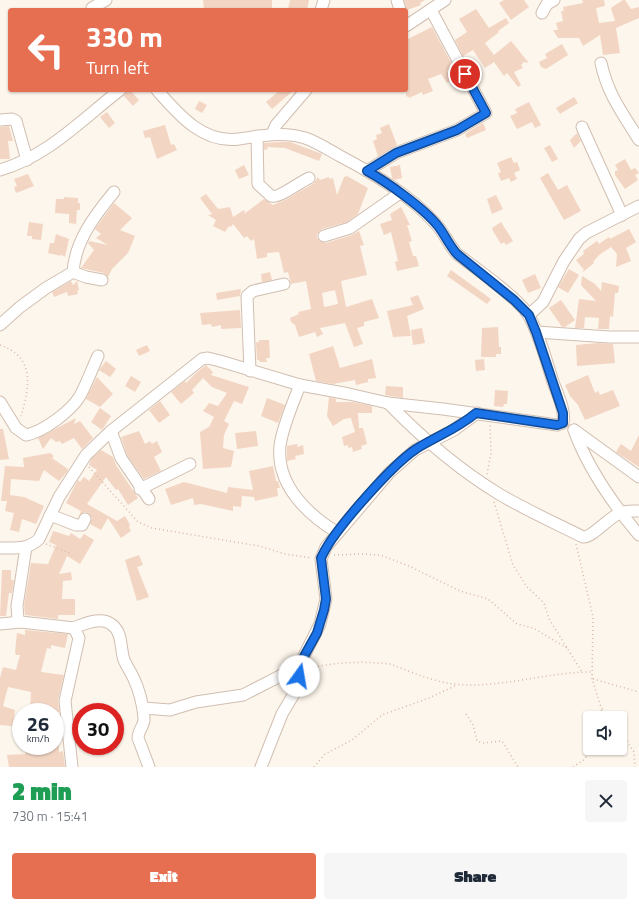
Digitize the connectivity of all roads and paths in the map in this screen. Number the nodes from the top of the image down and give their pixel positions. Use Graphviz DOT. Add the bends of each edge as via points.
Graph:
graph roads {
  1 [pos="106,0"];
  2 [pos="445,0"];
  3 [pos="554,0"];
  4 [pos="90,6"];
  5 [pos="432,10"];
  6 [pos="542,13"];
  7 [pos="408,25"];
  8 [pos="601,63"];
  9 [pos="118,92"];
  10 [pos="159,92"];
  11 [pos="304,92"];
  12 [pos="0,120"];
  13 [pos="582,127"];
  14 [pos="272,134"];
  15 [pos="257,136"];
  16 [pos="639,140"];
  17 [pos="26,160"];
  18 [pos="0,170"];
  19 [pos="367,171"];
  20 [pos="309,178"];
  21 [pos="114,192"];
  22 [pos="400,193"];
  23 [pos="639,206"];
  24 [pos="622,215"];
  25 [pos="324,236"];
  26 [pos="73,272"];
  27 [pos="102,280"];
  28 [pos="284,284"];
  29 [pos="529,315"];
  30 [pos="0,325"];
  31 [pos="536,332"];
  32 [pos="639,337"];
  33 [pos="0,345"];
  34 [pos="98,356"];
  35 [pos="250,371"];
  36 [pos="300,385"];
  37 [pos="0,402"];
  38 [pos="388,403"];
  39 [pos="476,413"];
  40 [pos="492,416"];
  41 [pos="563,423"];
  42 [pos="16,428"];
  43 [pos="574,430"];
  44 [pos="111,431"];
  45 [pos="428,442"];
  46 [pos="82,460"];
  47 [pos="190,464"];
  48 [pos="639,477"];
  49 [pos="484,483"];
  50 [pos="140,489"];
  51 [pos="149,499"];
  52 [pos="494,501"];
  53 [pos="639,511"];
  54 [pos="620,512"];
  55 [pos="50,515"];
  56 [pos="85,519"];
  57 [pos="338,533"];
  58 [pos="574,533"];
  59 [pos="639,535"];
  60 [pos="37,541"];
  61 [pos="26,547"];
  62 [pos="0,548"];
  63 [pos="70,553"];
  64 [pos="322,556"];
  65 [pos="21,622"];
  66 [pos="0,624"];
  67 [pos="72,628"];
  68 [pos="567,648"];
  69 [pos="301,664"];
  70 [pos="582,672"];
  71 [pos="591,672"];
  72 [pos="592,679"];
  73 [pos="459,684"];
  74 [pos="639,692"];
  75 [pos="143,708"];
  76 [pos="602,709"];
  77 [pos="466,714"];
  78 [pos="627,742"];
  79 [pos="586,755"];
  80 [pos="72,767"];
  81 [pos="149,767"];
  82 [pos="261,767"];
  83 [pos="314,767"];
  84 [pos="518,767"];
  85 [pos="573,767"];
  86 [pos="635,767"];
  1 -- 4 [label="street"];
  2 -- 5 [label="street"];
  3 -- 6 [label="street" via="547,4"];
  5 -- 7 [label="street"];
  5 -- 19 [label="street" via="486,113 457,130 396,153"];
  8 -- 16 [label="street" via="612,98"];
  9 -- 17 [label="street" via="51,146"];
  10 -- 15 [label="street" via="204,134 236,140"];
  11 -- 14 [label="street" via="276,125"];
  12 -- 17 [label="street" via="16,122"];
  13 -- 24 [label="street"];
  14 -- 15 [label="street"];
  14 -- 19 [label="street" via="305,139"];
  15 -- 20 [label="street" via="258,184 271,196 279,196"];
  17 -- 18 [label="street"];
  19 -- 22 [label="street"];
  21 -- 26 [label="street" via="98,210 84,236"];
  22 -- 25 [label="street" via="350,228"];
  22 -- 29 [label="street" via="425,212 457,254"];
  23 -- 24 [label="street"];
  24 -- 29 [label="street" via="579,238 543,302"];
  26 -- 27 [label="street"];
  26 -- 30 [label="street" via="46,288"];
  28 -- 35 [label="street" via="252,291 248,296"];
  29 -- 31 [label="street"];
  31 -- 32 [label="street"];
  31 -- 41 [label="street" via="563,413"];
  33 -- 42 [label="path" via="16,352 27,372 23,410"];
  34 -- 42 [label="street" via="79,397 70,407 36,433 26,435"];
  35 -- 36 [label="street"];
  35 -- 44 [label="street" via="208,358 202,359"];
  36 -- 38 [label="street"];
  36 -- 57 [label="street" via="280,445 279,458 289,488 325,525"];
  37 -- 42 [label="street"];
  38 -- 39 [label="street"];
  38 -- 45 [label="street"];
  39 -- 40 [label="street"];
  39 -- 45 [label="street" via="454,430"];
  40 -- 41 [label="street" via="557,425"];
  40 -- 49 [label="path" via="491,453"];
  41 -- 43 [label="street"];
  43 -- 48 [label="street"];
  43 -- 54 [label="street" via="581,448"];
  44 -- 46 [label="street"];
  44 -- 50 [label="street" via="121,458"];
  45 -- 49 [label="street"];
  45 -- 57 [label="street" via="389,473"];
  46 -- 55 [label="street" via="62,490"];
  46 -- 64 [label="path" via="138,522 152,528 259,546 297,557"];
  47 -- 50 [label="street"];
  49 -- 58 [label="street"];
  50 -- 51 [label="street"];
  52 -- 68 [label="path" via="513,565 527,587 544,603 549,619"];
  53 -- 54 [label="street"];
  54 -- 58 [label="street" via="587,537"];
  54 -- 59 [label="street"];
  55 -- 56 [label="street" via="76,525 82,525"];
  55 -- 60 [label="street"];
  57 -- 64 [label="street"];
  58 -- 71 [label="path" via="592,617"];
  60 -- 61 [label="street"];
  60 -- 63 [label="path"];
  61 -- 62 [label="street"];
  61 -- 65 [label="street" via="16,606 16,618"];
  64 -- 68 [label="path" via="380,555 460,591 488,599 517,624 533,628"];
  64 -- 69 [label="street" via="326,599 324,610 317,633"];
  65 -- 66 [label="street"];
  65 -- 67 [label="street"];
  67 -- 75 [label="street" via="97,621 110,623 116,629 122,643 122,656 134,678"];
  67 -- 80 [label="street" via="76,630 79,638 65,701"];
  68 -- 70 [label="path"];
  69 -- 73 [label="path" via="310,668 357,662 390,664"];
  69 -- 75 [label="street" via="243,695 196,702 170,710"];
  69 -- 82 [label="street" via="295,692 282,714"];
  70 -- 71 [label="path"];
  70 -- 73 [label="path" via="504,683"];
  71 -- 72 [label="path"];
  72 -- 74 [label="path"];
  72 -- 76 [label="path"];
  73 -- 83 [label="path" via="429,698 387,712 352,740 326,754"];
  75 -- 81 [label="street" via="144,721 138,738"];
  77 -- 84 [label="path" via="473,725 477,741 482,744 502,741"];
  78 -- 86 [label="path" via="634,752"];
  79 -- 85 [label="path" via="585,759"];
}
